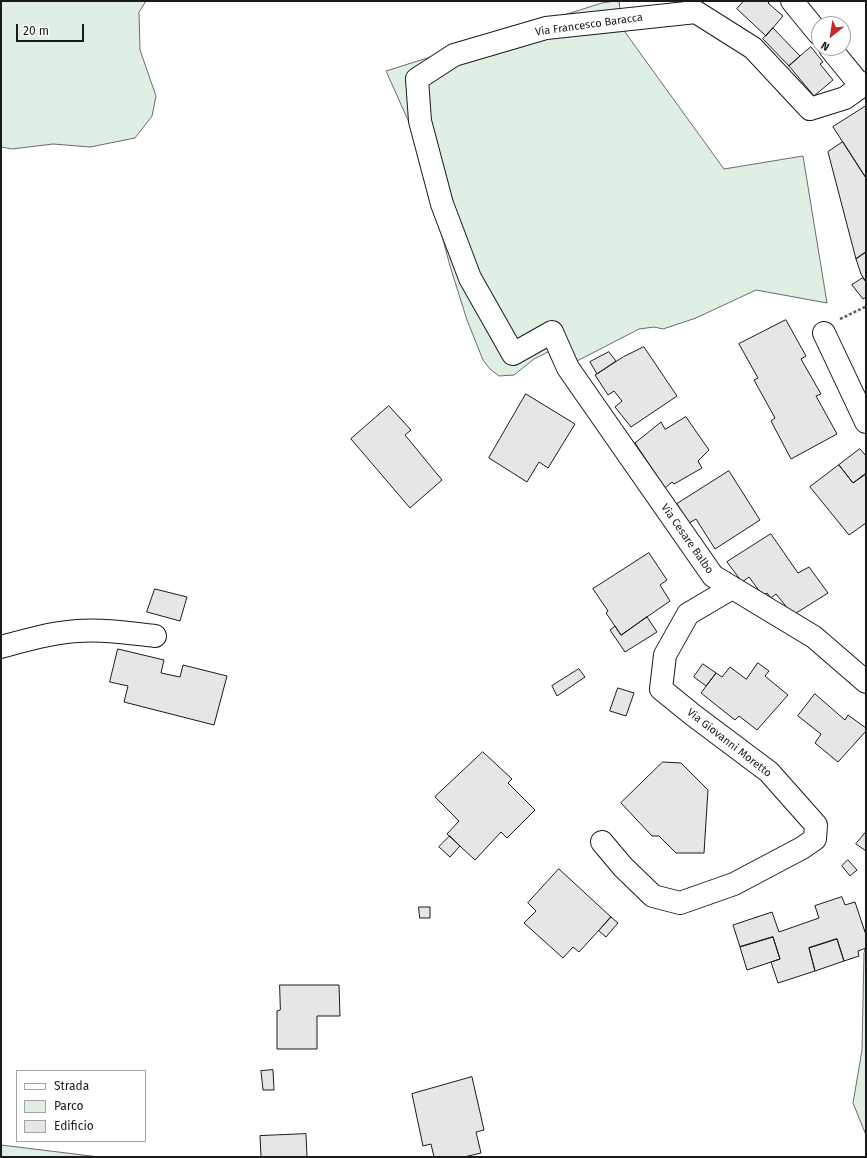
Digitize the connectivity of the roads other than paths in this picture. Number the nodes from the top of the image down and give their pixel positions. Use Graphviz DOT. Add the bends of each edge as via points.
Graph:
graph roads {
  1 [pos="792,1"];
  2 [pos="811,24"];
  3 [pos="837,56"];
  4 [pos="864,85"];
  5 [pos="831,326"];
  6 [pos="568,368"];
  7 [pos="866,422"];
  8 [pos="732,588"];
  9 [pos="154,636"];
  10 [pos="1,647"];
  11 [pos="866,682"];
  12 [pos="602,842"];
  1 -- 2 [label="street"];
  3 -- 4 [label="street"];
  4 -- 6 [label="street, Via Francesco Baracca" via="845,98 810,109 753,48 696,12 546,28 454,55 417,80 420,122 440,196 470,278 513,354 552,332"];
  5 -- 7 [label="street"];
  6 -- 8 [label="street, Via Cesare Balbo" via="713,576"];
  8 -- 11 [label="street, Via Cesare Balbo" via="814,638"];
  8 -- 12 [label="street, Via Giovanni Moretto" via="688,614 665,655 661,689 769,772 816,825 815,839 734,884 680,903 653,896"];
  9 -- 10 [label="street" via="111,631 77,631 38,637"];
}
